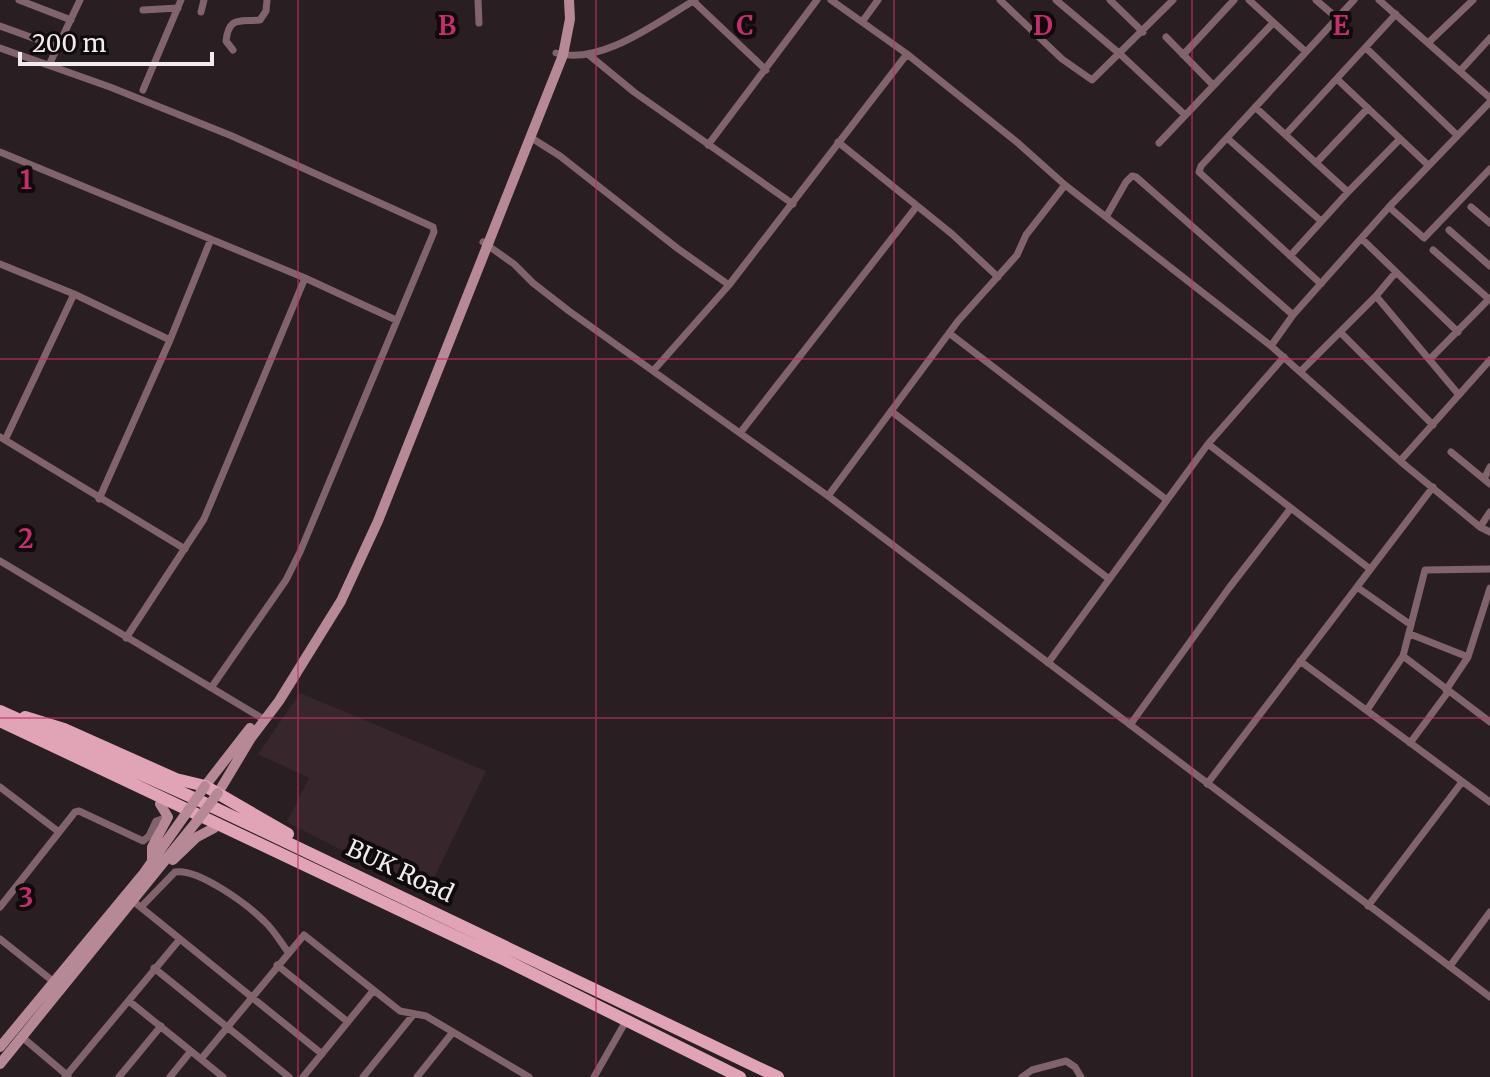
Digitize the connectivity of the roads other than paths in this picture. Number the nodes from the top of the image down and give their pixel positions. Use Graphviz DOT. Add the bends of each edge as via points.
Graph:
graph roads {
  1 [pos="19,0"];
  2 [pos="204,0"];
  3 [pos="267,0"];
  4 [pos="478,0"];
  5 [pos="563,0"];
  6 [pos="569,0"];
  7 [pos="693,0"];
  8 [pos="817,0"];
  9 [pos="831,0"];
  10 [pos="878,0"];
  11 [pos="1000,0"];
  12 [pos="1056,0"];
  13 [pos="1110,0"];
  14 [pos="1173,0"];
  15 [pos="1234,0"];
  16 [pos="1249,0"];
  17 [pos="1316,0"];
  18 [pos="1354,0"];
  19 [pos="1379,0"];
  20 [pos="1473,0"];
  21 [pos="76,2"];
  22 [pos="179,4"];
  23 [pos="143,10"];
  24 [pos="201,12"];
  25 [pos="1396,14"];
  26 [pos="1337,18"];
  27 [pos="71,20"];
  28 [pos="862,22"];
  29 [pos="479,23"];
  30 [pos="1273,23"];
  31 [pos="0,26"];
  32 [pos="1143,32"];
  33 [pos="1166,37"];
  34 [pos="1490,40"];
  35 [pos="1428,43"];
  36 [pos="58,47"];
  37 [pos="0,48"];
  38 [pos="1366,48"];
  39 [pos="233,50"];
  40 [pos="1306,52"];
  41 [pos="560,54"];
  42 [pos="907,54"];
  43 [pos="1120,54"];
  44 [pos="589,55"];
  45 [pos="1183,55"];
  46 [pos="49,65"];
  47 [pos="766,70"];
  48 [pos="1460,71"];
  49 [pos="1338,80"];
  50 [pos="1213,85"];
  51 [pos="143,90"];
  52 [pos="1490,100"];
  53 [pos="1255,107"];
  54 [pos="1368,108"];
  55 [pos="1185,115"];
  56 [pos="1286,134"];
  57 [pos="1457,135"];
  58 [pos="530,137"];
  59 [pos="1227,138"];
  60 [pos="1400,139"];
  61 [pos="838,142"];
  62 [pos="1159,143"];
  63 [pos="708,145"];
  64 [pos="0,152"];
  65 [pos="1316,163"];
  66 [pos="1428,165"];
  67 [pos="1490,169"];
  68 [pos="1065,185"];
  69 [pos="1348,192"];
  70 [pos="793,204"];
  71 [pos="917,206"];
  72 [pos="1389,207"];
  73 [pos="1471,207"];
  74 [pos="1106,217"];
  75 [pos="1321,221"];
  76 [pos="1490,223"];
  77 [pos="1449,230"];
  78 [pos="211,239"];
  79 [pos="1362,239"];
  80 [pos="486,244"];
  81 [pos="1433,250"];
  82 [pos="1290,256"];
  83 [pos="0,264"];
  84 [pos="1490,266"];
  85 [pos="1396,272"];
  86 [pos="998,277"];
  87 [pos="305,278"];
  88 [pos="1321,284"];
  89 [pos="729,285"];
  90 [pos="74,294"];
  91 [pos="1376,296"];
  92 [pos="1489,298"];
  93 [pos="1293,315"];
  94 [pos="396,320"];
  95 [pos="1340,332"];
  96 [pos="1458,332"];
  97 [pos="949,333"];
  98 [pos="170,340"];
  99 [pos="1271,346"];
  100 [pos="1284,357"];
  101 [pos="1430,359"];
  102 [pos="1490,360"];
  103 [pos="653,371"];
  104 [pos="1301,371"];
  105 [pos="1459,395"];
  106 [pos="891,411"];
  107 [pos="1433,425"];
  108 [pos="740,433"];
  109 [pos="3,439"];
  110 [pos="1208,444"];
  111 [pos="1451,452"];
  112 [pos="1400,461"];
  113 [pos="1490,467"];
  114 [pos="1487,482"];
  115 [pos="1433,487"];
  116 [pos="828,496"];
  117 [pos="99,499"];
  118 [pos="1167,500"];
  119 [pos="1291,508"];
  120 [pos="1490,512"];
  121 [pos="1480,527"];
  122 [pos="1490,532"];
  123 [pos="185,549"];
  124 [pos="0,561"];
  125 [pos="1370,569"];
  126 [pos="1490,569"];
  127 [pos="1109,579"];
  128 [pos="1357,587"];
  129 [pos="1490,588"];
  130 [pos="1410,630"];
  131 [pos="126,638"];
  132 [pos="1403,656"];
  133 [pos="1468,657"];
  134 [pos="1300,661"];
  135 [pos="1048,663"];
  136 [pos="211,688"];
  137 [pos="1447,691"];
  138 [pos="1367,710"];
  139 [pos="262,718"];
  140 [pos="6,719"];
  141 [pos="1490,722"];
  142 [pos="1130,725"];
  143 [pos="1410,743"];
  144 [pos="1462,782"];
  145 [pos="1207,784"];
  146 [pos="205,786"];
  147 [pos="0,787"];
  148 [pos="218,793"];
  149 [pos="1490,802"];
  150 [pos="160,804"];
  151 [pos="168,817"];
  152 [pos="191,818"];
  153 [pos="214,828"];
  154 [pos="59,832"];
  155 [pos="157,865"];
  156 [pos="398,895"];
  157 [pos="137,904"];
  158 [pos="1368,906"];
  159 [pos="0,907"];
  160 [pos="406,912"];
  161 [pos="1490,912"];
  162 [pos="0,939"];
  163 [pos="180,939"];
  164 [pos="288,952"];
  165 [pos="277,965"];
  166 [pos="1450,966"];
  167 [pos="154,968"];
  168 [pos="54,982"];
  169 [pos="373,991"];
  170 [pos="251,997"];
  171 [pos="1490,997"];
  172 [pos="129,1001"];
  173 [pos="633,1008"];
  174 [pos="413,1015"];
  175 [pos="626,1021"];
  176 [pos="348,1022"];
  177 [pos="161,1026"];
  178 [pos="226,1027"];
  179 [pos="453,1032"];
  180 [pos="22,1037"];
  181 [pos="2,1042"];
  182 [pos="191,1051"];
  183 [pos="322,1054"];
  184 [pos="201,1059"];
  185 [pos="0,1064"];
  186 [pos="67,1076"];
  187 [pos="596,1076"];
  188 [pos="119,1077"];
  189 [pos="170,1077"];
  190 [pos="223,1077"];
  191 [pos="289,1077"];
  192 [pos="303,1077"];
  193 [pos="365,1077"];
  194 [pos="417,1077"];
  195 [pos="529,1077"];
  196 [pos="740,1077"];
  197 [pos="778,1077"];
  198 [pos="1022,1077"];
  199 [pos="1081,1077"];
  1 -- 27 [label="street"];
  2 -- 24 [label="street"];
  3 -- 39 [label="street" via="260,20 229,26 226,41"];
  4 -- 29 [label="street"];
  5 -- 41 [label="main road"];
  6 -- 41 [label="main road" via="570,19"];
  7 -- 44 [label="street" via="641,33"];
  7 -- 47 [label="street"];
  8 -- 47 [label="street"];
  9 -- 28 [label="street"];
  10 -- 28 [label="street"];
  11 -- 43 [label="street" via="1089,80"];
  12 -- 43 [label="street"];
  13 -- 32 [label="street"];
  14 -- 32 [label="street"];
  15 -- 45 [label="street"];
  16 -- 30 [label="street"];
  17 -- 26 [label="street"];
  18 -- 26 [label="street"];
  19 -- 25 [label="street"];
  20 -- 35 [label="street"];
  21 -- 27 [label="street"];
  22 -- 23 [label="street"];
  22 -- 51 [label="street"];
  25 -- 35 [label="street"];
  25 -- 38 [label="street"];
  26 -- 40 [label="street"];
  27 -- 36 [label="street"];
  28 -- 42 [label="street"];
  30 -- 40 [label="street"];
  30 -- 50 [label="street"];
  31 -- 36 [label="street"];
  32 -- 43 [label="street"];
  33 -- 45 [label="street"];
  34 -- 48 [label="street"];
  35 -- 48 [label="street"];
  36 -- 46 [label="street"];
  37 -- 46 [label="street"];
  38 -- 49 [label="street"];
  38 -- 57 [label="street"];
  40 -- 53 [label="street"];
  41 -- 44 [label="street"];
  41 -- 58 [label="main road"];
  41 -- 80 [label="main road"];
  42 -- 61 [label="street"];
  42 -- 68 [label="street"];
  43 -- 55 [label="street"];
  44 -- 63 [label="street"];
  45 -- 50 [label="street"];
  46 -- 94 [label="street" via="232,136 433,227"];
  47 -- 63 [label="street"];
  48 -- 52 [label="street"];
  49 -- 54 [label="street"];
  49 -- 56 [label="street"];
  50 -- 55 [label="street"];
  52 -- 57 [label="street"];
  53 -- 56 [label="street"];
  53 -- 59 [label="street"];
  54 -- 60 [label="street"];
  54 -- 65 [label="street"];
  55 -- 62 [label="street"];
  56 -- 65 [label="street"];
  57 -- 66 [label="street"];
  58 -- 80 [label="main road"];
  58 -- 89 [label="street"];
  59 -- 75 [label="street"];
  59 -- 82 [label="street" via="1199,172"];
  60 -- 66 [label="street"];
  60 -- 69 [label="street"];
  61 -- 70 [label="street"];
  61 -- 71 [label="street"];
  63 -- 70 [label="street"];
  64 -- 78 [label="street"];
  65 -- 69 [label="street"];
  66 -- 72 [label="street"];
  67 -- 72 [label="street" via="1424,238"];
  68 -- 74 [label="street"];
  68 -- 86 [label="street"];
  69 -- 75 [label="street"];
  70 -- 89 [label="street"];
  71 -- 86 [label="street"];
  71 -- 108 [label="street"];
  72 -- 79 [label="street"];
  73 -- 76 [label="street"];
  74 -- 93 [label="street" via="1126,182 1136,177"];
  74 -- 99 [label="street"];
  75 -- 82 [label="street"];
  77 -- 84 [label="street"];
  78 -- 87 [label="street"];
  78 -- 98 [label="street"];
  79 -- 85 [label="street"];
  79 -- 88 [label="street"];
  80 -- 103 [label="street"];
  80 -- 139 [label="main road" via="378,521 341,601"];
  81 -- 92 [label="street"];
  82 -- 88 [label="street"];
  83 -- 90 [label="street"];
  85 -- 91 [label="street"];
  85 -- 96 [label="street"];
  86 -- 97 [label="street"];
  87 -- 94 [label="street"];
  87 -- 123 [label="street" via="204,519"];
  88 -- 93 [label="street"];
  89 -- 103 [label="street"];
  90 -- 98 [label="street"];
  90 -- 109 [label="street"];
  91 -- 95 [label="street"];
  91 -- 101 [label="street"];
  92 -- 96 [label="street"];
  93 -- 99 [label="street"];
  94 -- 136 [label="street" via="293,566"];
  95 -- 104 [label="street"];
  95 -- 107 [label="street"];
  96 -- 101 [label="street"];
  97 -- 106 [label="street"];
  97 -- 118 [label="street"];
  98 -- 117 [label="street"];
  99 -- 100 [label="street"];
  100 -- 104 [label="street"];
  100 -- 110 [label="street"];
  101 -- 105 [label="street"];
  102 -- 105 [label="street"];
  103 -- 108 [label="street"];
  104 -- 112 [label="street"];
  105 -- 107 [label="street"];
  106 -- 116 [label="street"];
  106 -- 127 [label="street"];
  107 -- 112 [label="street"];
  108 -- 116 [label="street"];
  109 -- 117 [label="street"];
  110 -- 118 [label="street"];
  110 -- 119 [label="street"];
  111 -- 114 [label="street"];
  112 -- 115 [label="street"];
  113 -- 114 [label="street"];
  115 -- 121 [label="street"];
  115 -- 125 [label="street"];
  116 -- 135 [label="street"];
  117 -- 123 [label="street"];
  118 -- 127 [label="street"];
  119 -- 125 [label="street"];
  119 -- 142 [label="street"];
  120 -- 121 [label="street"];
  121 -- 122 [label="street"];
  123 -- 131 [label="street"];
  124 -- 131 [label="street"];
  125 -- 128 [label="street"];
  126 -- 130 [label="street" via="1425,570"];
  127 -- 135 [label="street"];
  128 -- 130 [label="street"];
  128 -- 134 [label="street"];
  129 -- 133 [label="street"];
  130 -- 132 [label="street"];
  130 -- 133 [label="street"];
  131 -- 136 [label="street"];
  132 -- 137 [label="street"];
  132 -- 138 [label="street"];
  133 -- 137 [label="street"];
  134 -- 138 [label="street"];
  134 -- 145 [label="street"];
  135 -- 142 [label="street"];
  136 -- 139 [label="street"];
  137 -- 141 [label="street"];
  137 -- 143 [label="street"];
  138 -- 143 [label="street"];
  139 -- 146 [label="main road"];
  139 -- 148 [label="main road"];
  140 -- 146 [label="main road" via="42,721 176,779"];
  140 -- 150 [label="main road" via="45,749"];
  140 -- 156 [label="main road, BUK Road" via="203,802"];
  140 -- 160 [label="main road, BUK Road"];
  142 -- 145 [label="street"];
  143 -- 144 [label="street"];
  144 -- 149 [label="street"];
  144 -- 158 [label="street"];
  145 -- 158 [label="street"];
  146 -- 148 [label="main road"];
  146 -- 152 [label="main road, bridge"];
  147 -- 154 [label="street"];
  148 -- 152 [label="main road, bridge"];
  148 -- 156 [label="main road" via="378,878"];
  150 -- 151 [label="main road"];
  150 -- 152 [label="main road"];
  151 -- 154 [label="street" via="156,821 143,841 79,811"];
  151 -- 155 [label="main road" via="152,847"];
  152 -- 153 [label="main road"];
  152 -- 155 [label="main road"];
  153 -- 155 [label="main road" via="175,859"];
  153 -- 160 [label="main road"];
  154 -- 159 [label="street"];
  155 -- 157 [label="main road"];
  155 -- 168 [label="main road"];
  156 -- 173 [label="main road, BUK Road"];
  157 -- 163 [label="street"];
  157 -- 164 [label="street" via="175,872 192,873 267,923"];
  157 -- 180 [label="main road"];
  158 -- 166 [label="street"];
  160 -- 175 [label="main road, BUK Road"];
  161 -- 166 [label="street"];
  162 -- 168 [label="street"];
  163 -- 167 [label="street"];
  163 -- 170 [label="street"];
  164 -- 165 [label="street"];
  164 -- 169 [label="street" via="304,935"];
  165 -- 170 [label="street"];
  165 -- 176 [label="street"];
  166 -- 171 [label="street"];
  167 -- 172 [label="street"];
  167 -- 178 [label="street"];
  168 -- 181 [label="main road"];
  169 -- 174 [label="street"];
  169 -- 176 [label="street"];
  170 -- 178 [label="street"];
  170 -- 183 [label="street"];
  172 -- 177 [label="street"];
  172 -- 186 [label="street"];
  173 -- 175 [label="street"];
  173 -- 197 [label="main road, BUK Road"];
  174 -- 179 [label="street" via="426,1016"];
  174 -- 193 [label="street"];
  175 -- 187 [label="street"];
  175 -- 196 [label="main road, BUK Road"];
  176 -- 183 [label="street"];
  177 -- 182 [label="street"];
  177 -- 188 [label="street"];
  178 -- 184 [label="street"];
  178 -- 191 [label="street"];
  179 -- 194 [label="street"];
  179 -- 195 [label="street"];
  180 -- 185 [label="main road"];
  180 -- 186 [label="street"];
  182 -- 184 [label="street"];
  182 -- 189 [label="street"];
  183 -- 192 [label="street"];
  184 -- 190 [label="street"];
  198 -- 199 [label="street" via="1066,1061"];
}
